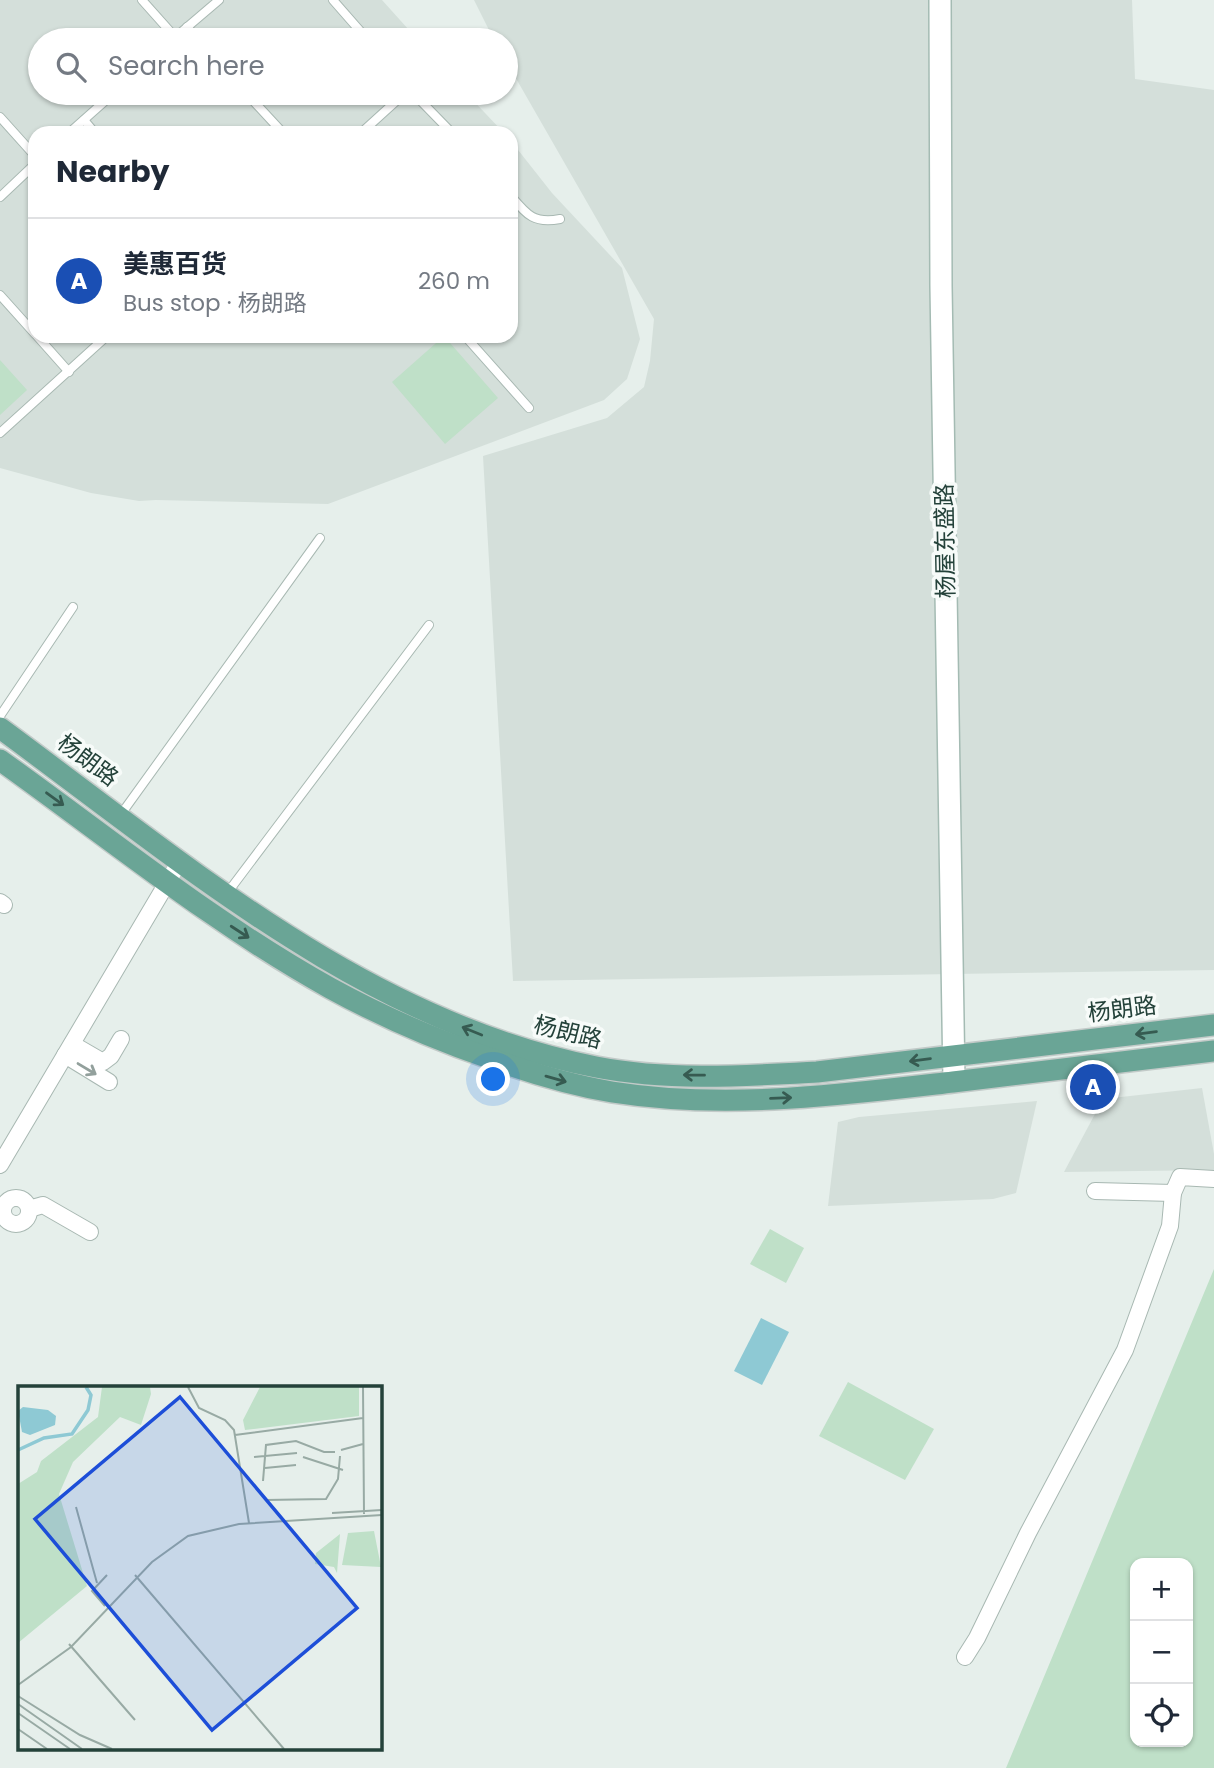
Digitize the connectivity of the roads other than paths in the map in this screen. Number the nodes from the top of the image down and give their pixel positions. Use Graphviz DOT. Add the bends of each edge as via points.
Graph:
graph roads {
  1 [pos="142,0"];
  2 [pos="219,0"];
  3 [pos="333,0"];
  4 [pos="940,0"];
  5 [pos="187,27"];
  6 [pos="165,28"];
  7 [pos="358,28"];
  8 [pos="101,105"];
  9 [pos="257,105"];
  10 [pos="392,105"];
  11 [pos="425,105"];
  12 [pos="0,117"];
  13 [pos="84,120"];
  14 [pos="77,126"];
  15 [pos="89,126"];
  16 [pos="277,126"];
  17 [pos="369,126"];
  18 [pos="445,126"];
  19 [pos="28,148"];
  20 [pos="28,171"];
  21 [pos="0,197"];
  22 [pos="518,204"];
  23 [pos="560,219"];
  24 [pos="0,295"];
  25 [pos="28,326"];
  26 [pos="43,343"];
  27 [pos="100,343"];
  28 [pos="471,343"];
  29 [pos="69,372"];
  30 [pos="529,408"];
  31 [pos="0,433"];
  32 [pos="320,538"];
  33 [pos="73,607"];
  34 [pos="429,625"];
  35 [pos="0,716"];
  36 [pos="0,728"];
  37 [pos="0,760"];
  38 [pos="119,817"];
  39 [pos="180,862"];
  40 [pos="168,882"];
  41 [pos="226,895"];
  42 [pos="1214,1025"];
  43 [pos="121,1039"];
  44 [pos="69,1049"];
  45 [pos="1214,1051"];
  46 [pos="953,1056"];
  47 [pos="954,1081"];
  48 [pos="109,1082"];
  49 [pos="0,1165"];
  50 [pos="1214,1179"];
  51 [pos="1095,1191"];
  52 [pos="1173,1193"];
  53 [pos="2,1203"];
  54 [pos="29,1209"];
  55 [pos="4,1227"];
  56 [pos="90,1232"];
  57 [pos="965,1657"];
  1 -- 6 [label="lane"];
  2 -- 5 [label="lane"];
  3 -- 7 [label="lane"];
  4 -- 46 [label="street, 杨屋东盛路"];
  8 -- 13 [label="lane"];
  9 -- 16 [label="lane"];
  10 -- 17 [label="lane"];
  11 -- 18 [label="lane"];
  12 -- 19 [label="lane"];
  13 -- 14 [label="lane"];
  13 -- 15 [label="lane"];
  20 -- 21 [label="lane"];
  22 -- 23 [label="lane" via="536,220"];
  24 -- 25 [label="lane"];
  26 -- 29 [label="lane"];
  27 -- 29 [label="lane"];
  28 -- 30 [label="lane"];
  29 -- 31 [label="lane"];
  32 -- 38 [label="lane"];
  33 -- 35 [label="lane"];
  34 -- 41 [label="lane"];
  36 -- 38 [label="main road, 杨朗路"];
  37 -- 40 [label="main road, 杨朗路, one-way"];
  38 -- 39 [label="main road, 杨朗路"];
  39 -- 40 [label="street"];
  39 -- 41 [label="main road, 杨朗路"];
  40 -- 44 [label="street"];
  40 -- 47 [label="main road, 杨朗路, one-way" via="256,942 408,1027 568,1083 612,1092 719,1100 807,1097"];
  46 -- 41 [label="main road, 杨朗路, one-way" via="763,1075 650,1074 597,1067 530,1051 439,1018 337,965"];
  42 -- 46 [label="main road, 杨朗路, one-way"];
  43 -- 44 [label="street" via="103,1062"];
  44 -- 48 [label="street, one-way"];
  44 -- 49 [label="street"];
  45 -- 47 [label="main road, 杨朗路"];
  46 -- 47 [label="street, 杨屋东盛路"];
  50 -- 52 [label="street" via="1180,1177"];
  51 -- 52 [label="street"];
  52 -- 57 [label="street" via="1170,1226 1125,1350"];
  53 -- 54 [label="street" via="18,1198"];
  53 -- 55 [label="street"];
  54 -- 55 [label="street" via="24,1221"];
  54 -- 56 [label="street" via="44,1205"];
}
